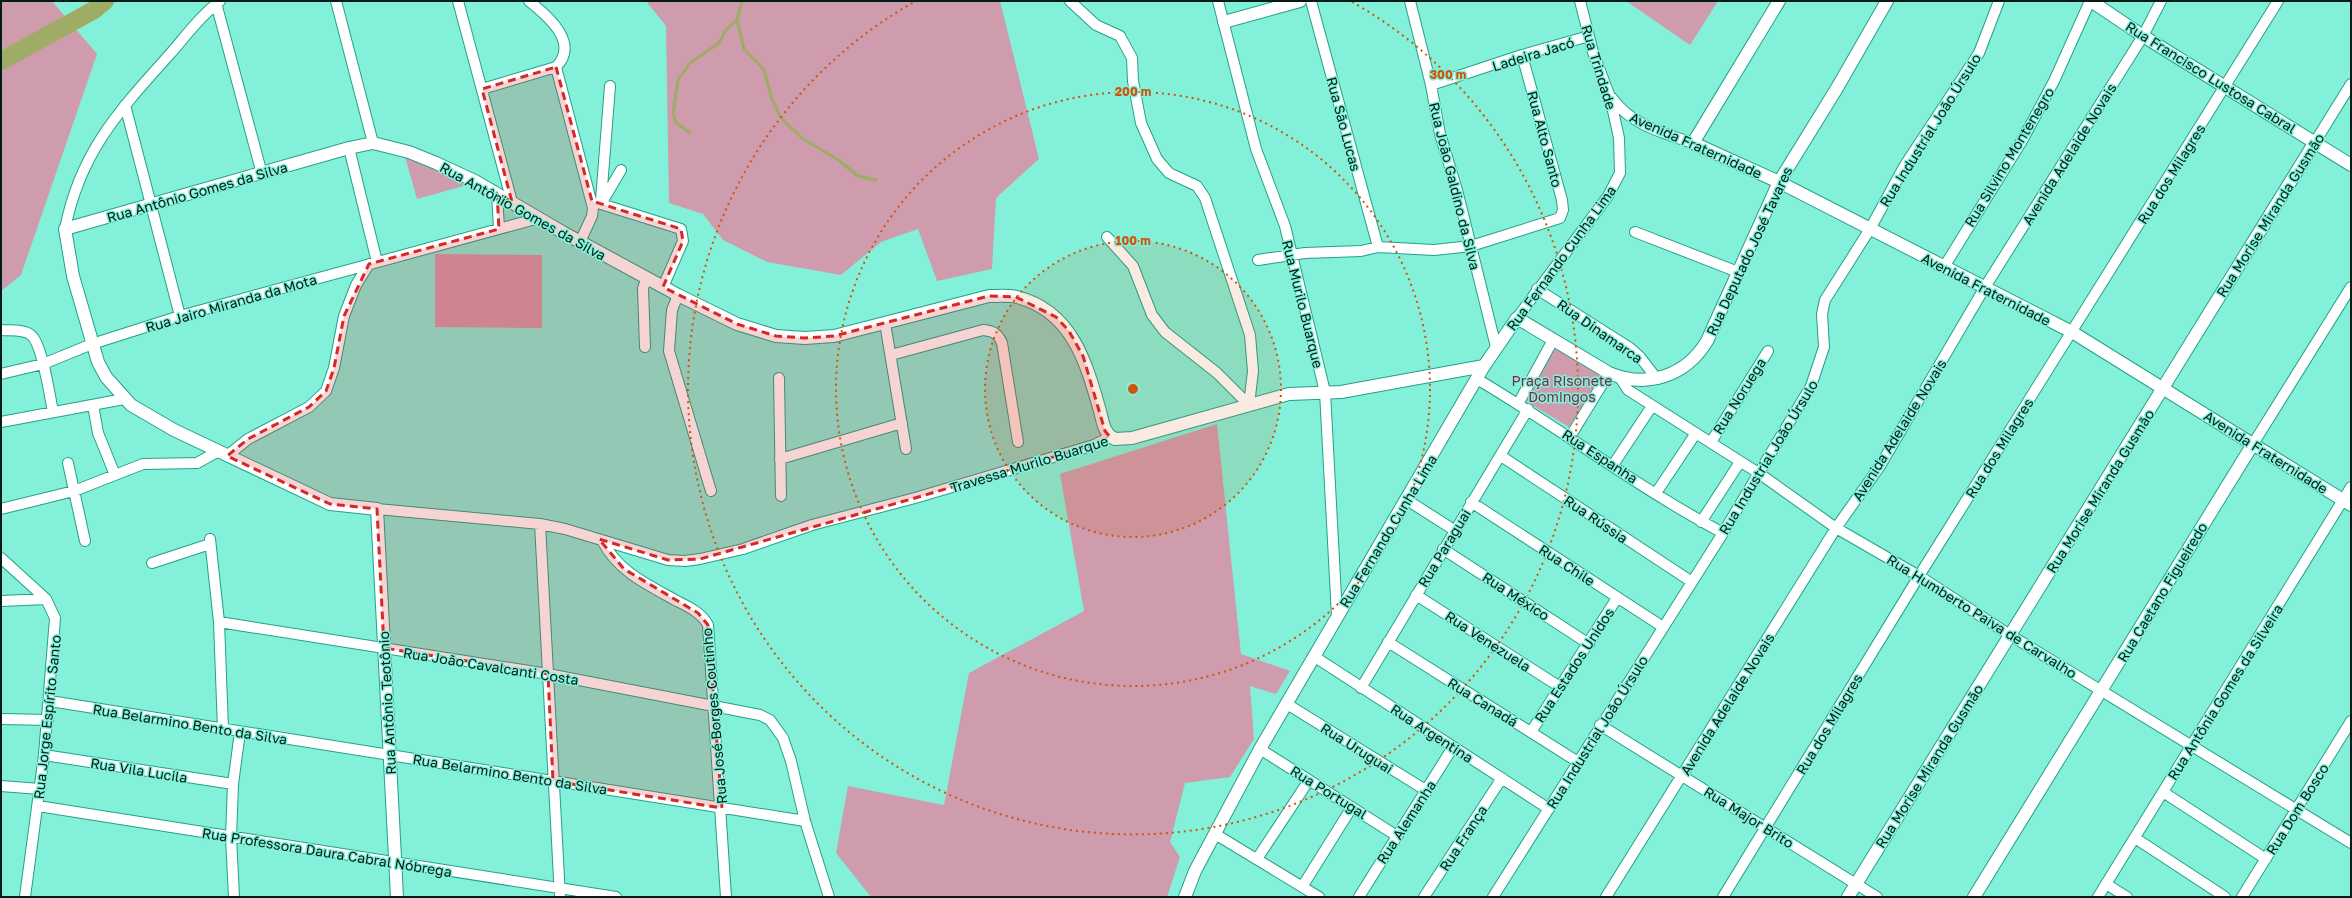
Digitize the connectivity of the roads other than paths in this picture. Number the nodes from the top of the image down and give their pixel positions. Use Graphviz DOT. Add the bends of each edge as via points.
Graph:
graph roads {
  1 [pos="336,1"];
  2 [pos="458,1"];
  3 [pos="529,1"];
  4 [pos="1070,1"];
  5 [pos="1218,1"];
  6 [pos="1300,1"];
  7 [pos="1311,1"];
  8 [pos="1410,1"];
  9 [pos="1580,1"];
  10 [pos="1779,1"];
  11 [pos="1887,1"];
  12 [pos="1999,1"];
  13 [pos="2091,1"];
  14 [pos="2162,1"];
  15 [pos="2278,1"];
  16 [pos="218,2"];
  17 [pos="1224,22"];
  18 [pos="1589,36"];
  19 [pos="2144,36"];
  20 [pos="1522,55"];
  21 [pos="556,67"];
  22 [pos="2351,84"];
  23 [pos="1431,85"];
  24 [pos="610,86"];
  25 [pos="2226,87"];
  26 [pos="482,89"];
  27 [pos="1610,97"];
  28 [pos="125,105"];
  29 [pos="2315,142"];
  30 [pos="374,143"];
  31 [pos="1693,143"];
  32 [pos="348,148"];
  33 [pos="2351,165"];
  34 [pos="621,170"];
  35 [pos="262,174"];
  36 [pos="1618,181"];
  37 [pos="1779,182"];
  38 [pos="497,193"];
  39 [pos="512,202"];
  40 [pos="152,206"];
  41 [pos="597,206"];
  42 [pos="539,218"];
  43 [pos="65,229"];
  44 [pos="499,229"];
  45 [pos="1870,229"];
  46 [pos="1635,232"];
  47 [pos="1107,237"];
  48 [pos="580,242"];
  49 [pos="1471,246"];
  50 [pos="1378,247"];
  51 [pos="1292,255"];
  52 [pos="1258,260"];
  53 [pos="373,263"];
  54 [pos="1944,267"];
  55 [pos="1738,272"];
  56 [pos="647,278"];
  57 [pos="1985,286"];
  58 [pos="663,287"];
  59 [pos="2351,287"];
  60 [pos="1537,289"];
  61 [pos="678,295"];
  62 [pos="180,316"];
  63 [pos="1516,318"];
  64 [pos="885,323"];
  65 [pos="1,330"];
  66 [pos="2072,332"];
  67 [pos="1553,340"];
  68 [pos="92,344"];
  69 [pos="645,347"];
  70 [pos="1496,347"];
  71 [pos="1768,351"];
  72 [pos="891,355"];
  73 [pos="43,364"];
  74 [pos="1484,366"];
  75 [pos="1,374"];
  76 [pos="1609,374"];
  77 [pos="779,378"];
  78 [pos="1477,379"];
  79 [pos="1621,379"];
  80 [pos="1657,379"];
  81 [pos="2164,387"];
  82 [pos="1325,392"];
  83 [pos="124,399"];
  84 [pos="1518,404"];
  85 [pos="93,405"];
  86 [pos="1249,405"];
  87 [pos="1652,406"];
  88 [pos="1528,409"];
  89 [pos="53,412"];
  90 [pos="1,422"];
  91 [pos="902,423"];
  92 [pos="1696,433"];
  93 [pos="1110,437"];
  94 [pos="1570,437"];
  95 [pos="1018,442"];
  96 [pos="1711,442"];
  97 [pos="2253,444"];
  98 [pos="906,449"];
  99 [pos="222,454"];
  100 [pos="1501,456"];
  101 [pos="780,459"];
  102 [pos="1740,462"];
  103 [pos="68,463"];
  104 [pos="1613,465"];
  105 [pos="1760,474"];
  106 [pos="115,475"];
  107 [pos="2351,487"];
  108 [pos="74,490"];
  109 [pos="711,491"];
  110 [pos="1656,493"];
  111 [pos="781,496"];
  112 [pos="1407,500"];
  113 [pos="1471,502"];
  114 [pos="2347,503"];
  115 [pos="1,509"];
  116 [pos="377,509"];
  117 [pos="1702,522"];
  118 [pos="540,524"];
  119 [pos="1836,528"];
  120 [pos="1454,530"];
  121 [pos="1723,533"];
  122 [pos="85,540"];
  123 [pos="602,540"];
  124 [pos="1443,549"];
  125 [pos="1,558"];
  126 [pos="152,563"];
  127 [pos="1919,576"];
  128 [pos="1692,582"];
  129 [pos="1416,595"];
  130 [pos="1618,598"];
  131 [pos="46,599"];
  132 [pos="1,601"];
  133 [pos="1337,616"];
  134 [pos="219,622"];
  135 [pos="1663,627"];
  136 [pos="2010,635"];
  137 [pos="1388,642"];
  138 [pos="1589,644"];
  139 [pos="384,648"];
  140 [pos="1315,657"];
  141 [pos="548,674"];
  142 [pos="1560,687"];
  143 [pos="1361,688"];
  144 [pos="2102,690"];
  145 [pos="50,701"];
  146 [pos="1287,704"];
  147 [pos="714,707"];
  148 [pos="1,719"];
  149 [pos="48,720"];
  150 [pos="2351,721"];
  151 [pos="1600,725"];
  152 [pos="223,729"];
  153 [pos="240,732"];
  154 [pos="1531,732"];
  155 [pos="2192,746"];
  156 [pos="1453,747"];
  157 [pos="1260,749"];
  158 [pos="44,755"];
  159 [pos="389,755"];
  160 [pos="1578,762"];
  161 [pos="1682,776"];
  162 [pos="1502,778"];
  163 [pos="1309,780"];
  164 [pos="553,781"];
  165 [pos="233,784"];
  166 [pos="1,786"];
  167 [pos="40,789"];
  168 [pos="1427,791"];
  169 [pos="2163,792"];
  170 [pos="38,806"];
  171 [pos="1352,806"];
  172 [pos="722,808"];
  173 [pos="2297,808"];
  174 [pos="1549,809"];
  175 [pos="805,820"];
  176 [pos="1766,827"];
  177 [pos="1215,834"];
  178 [pos="1397,836"];
  179 [pos="230,837"];
  180 [pos="2135,838"];
  181 [pos="2351,843"];
  182 [pos="1257,859"];
  183 [pos="2266,859"];
  184 [pos="395,861"];
  185 [pos="2106,884"];
  186 [pos="1856,885"];
  187 [pos="1302,887"];
  188 [pos="560,892"];
  189 [pos="25,897"];
  190 [pos="234,897"];
  191 [pos="397,897"];
  192 [pos="616,897"];
  193 [pos="726,897"];
  194 [pos="829,897"];
  195 [pos="1185,897"];
  196 [pos="1319,897"];
  197 [pos="1359,897"];
  198 [pos="1424,897"];
  199 [pos="1493,897"];
  200 [pos="1606,897"];
  201 [pos="1722,897"];
  202 [pos="1848,897"];
  203 [pos="1877,897"];
  204 [pos="1974,897"];
  205 [pos="2098,897"];
  206 [pos="2127,897"];
  207 [pos="2225,897"];
  208 [pos="2242,897"];
  1 -- 30 [label="street"];
  2 -- 26 [label="street"];
  3 -- 21 [label="street" via="551,20 564,42 565,51"];
  4 -- 86 [label="street" via="1096,25 1120,36 1132,58 1133,81 1141,123 1157,159 1178,179 1197,186 1205,198 1250,335 1253,371"];
  5 -- 17 [label="street, Rua Murilo Buarque"];
  6 -- 17 [label="street"];
  7 -- 50 [label="street, Rua São Lucas"];
  8 -- 23 [label="street, Rua João Galdino da Silva"];
  9 -- 18 [label="street, Rua Trindade"];
  10 -- 31 [label="street"];
  11 -- 37 [label="street, Rua Deputado José Tavares"];
  12 -- 45 [label="street, Rua Industrial João Úrsulo" via="1979,53 1905,165"];
  13 -- 19 [label="street, Rua Francisco Lustosa Cabral"];
  13 -- 54 [label="street, Rua Silvino Montenegro" via="2023,140"];
  14 -- 19 [label="street, Avenida Adelaide Novais"];
  15 -- 25 [label="street, Rua dos Milagres"];
  16 -- 28 [label="street"];
  16 -- 35 [label="street"];
  17 -- 51 [label="street, Rua Murilo Buarque" via="1256,149 1285,226"];
  18 -- 20 [label="street, Ladeira Jacó"];
  18 -- 27 [label="street, Rua Trindade"];
  19 -- 25 [label="street, Rua Francisco Lustosa Cabral"];
  19 -- 57 [label="street, Avenida Adelaide Novais"];
  20 -- 23 [label="street, Ladeira Jacó"];
  20 -- 49 [label="street, Rua Alto Santo" via="1562,200 1562,215 1556,221"];
  21 -- 26 [label="street"];
  21 -- 41 [label="street"];
  22 -- 29 [label="street, Rua Morise Miranda Gusmão"];
  23 -- 49 [label="street, Rua João Galdino da Silva" via="1440,134"];
  24 -- 41 [label="street"];
  25 -- 29 [label="street, Rua Francisco Lustosa Cabral"];
  25 -- 66 [label="street, Rua dos Milagres"];
  26 -- 39 [label="street"];
  27 -- 31 [label="street, Avenida Fraternidade" via="1618,108 1635,121"];
  27 -- 36 [label="street, Rua Trindade" via="1621,156"];
  28 -- 40 [label="street"];
  28 -- 43 [label="street" via="88,158 73,195"];
  29 -- 33 [label="street, Rua Francisco Lustosa Cabral"];
  29 -- 81 [label="street, Rua Morise Miranda Gusmão"];
  30 -- 32 [label="street, Rua Antônio Gomes da Silva"];
  30 -- 38 [label="street, Rua Antônio Gomes da Silva" via="403,150 436,163"];
  31 -- 37 [label="street, Avenida Fraternidade"];
  32 -- 35 [label="street, Rua Antônio Gomes da Silva"];
  32 -- 53 [label="street"];
  34 -- 41 [label="street"];
  35 -- 40 [label="street, Rua Antônio Gomes da Silva"];
  36 -- 60 [label="street, Rua Fernando Cunha Lima"];
  37 -- 45 [label="street, Avenida Fraternidade"];
  37 -- 55 [label="street, Rua Deputado José Tavares"];
  38 -- 39 [label="street, Rua Antônio Gomes da Silva"];
  38 -- 44 [label="street"];
  39 -- 42 [label="street, Rua Antônio Gomes da Silva"];
  40 -- 43 [label="street, Rua Antônio Gomes da Silva"];
  40 -- 62 [label="street"];
  41 -- 48 [label="street"];
  41 -- 58 [label="street" via="681,228 683,241"];
  42 -- 44 [label="street, Rua Jairo Miranda da Mota"];
  42 -- 48 [label="street, Rua Antônio Gomes da Silva"];
  43 -- 68 [label="street" via="73,276"];
  44 -- 53 [label="street, Rua Jairo Miranda da Mota"];
  45 -- 54 [label="street, Avenida Fraternidade"];
  45 -- 105 [label="street, Rua Industrial João Úrsulo" via="1825,300 1822,314 1824,347 1818,372"];
  46 -- 55 [label="street"];
  47 -- 86 [label="street" via="1133,266 1152,315 1165,332 1217,373"];
  48 -- 56 [label="street, Rua Antônio Gomes da Silva"];
  49 -- 50 [label="street" via="1434,250"];
  49 -- 70 [label="street, Rua João Galdino da Silva"];
  50 -- 51 [label="street"];
  51 -- 52 [label="street"];
  51 -- 82 [label="street, Rua Murilo Buarque"];
  53 -- 62 [label="street, Rua Jairo Miranda da Mota"];
  53 -- 99 [label="street" via="356,285 344,316 334,368 326,391 310,408"];
  54 -- 57 [label="street, Avenida Fraternidade"];
  55 -- 80 [label="street, Rua Deputado José Tavares" via="1699,354 1675,373"];
  56 -- 58 [label="street, Rua Antônio Gomes da Silva"];
  56 -- 69 [label="street" via="643,288"];
  57 -- 66 [label="street, Avenida Fraternidade"];
  57 -- 119 [label="street, Avenida Adelaide Novais" via="1880,466"];
  58 -- 61 [label="street, Rua Antônio Gomes da Silva"];
  59 -- 97 [label="street, Rua Caetano Figueiredo"];
  60 -- 63 [label="street, Rua Fernando Cunha Lima"];
  60 -- 80 [label="street, Rua Dinamarca" via="1630,348 1644,360"];
  61 -- 64 [label="street, Rua Antônio Gomes da Silva" via="737,324 776,336 834,336"];
  61 -- 109 [label="street" via="672,310 669,351"];
  62 -- 68 [label="street, Rua Jairo Miranda da Mota"];
  63 -- 67 [label="street"];
  63 -- 70 [label="street, Rua Fernando Cunha Lima"];
  64 -- 72 [label="street"];
  64 -- 93 [label="street, Rua Antônio Gomes da Silva" via="989,296 1016,297 1035,304 1056,317 1069,330 1083,356 1105,430"];
  65 -- 73 [label="street" via="31,334"];
  66 -- 81 [label="street, Avenida Fraternidade"];
  66 -- 127 [label="street, Rua dos Milagres"];
  67 -- 76 [label="street"];
  67 -- 84 [label="street"];
  68 -- 73 [label="street, Rua Jairo Miranda da Mota"];
  68 -- 83 [label="street" via="106,378"];
  70 -- 74 [label="street, Rua Fernando Cunha Lima"];
  71 -- 96 [label="street, Rua Noruega"];
  72 -- 91 [label="street"];
  72 -- 95 [label="street" via="983,330 994,332 1002,343"];
  73 -- 75 [label="street, Rua Jairo Miranda da Mota"];
  73 -- 89 [label="street"];
  74 -- 78 [label="street, Rua Fernando Cunha Lima"];
  74 -- 82 [label="street, Travessa Murilo Buarque" via="1341,392"];
  76 -- 79 [label="street, Rua Deputado José Tavares"];
  76 -- 94 [label="street"];
  77 -- 101 [label="street"];
  78 -- 84 [label="street, Rua Espanha"];
  78 -- 112 [label="street, Rua Fernando Cunha Lima"];
  79 -- 80 [label="street, Rua Deputado José Tavares"];
  79 -- 87 [label="street, Rua Humberto Paiva de Carvalho" via="1628,390"];
  81 -- 97 [label="street, Avenida Fraternidade"];
  81 -- 136 [label="street, Rua Morise Miranda Gusmão"];
  82 -- 86 [label="street, Travessa Murilo Buarque" via="1289,394"];
  82 -- 133 [label="street, Rua Murilo Buarque"];
  83 -- 85 [label="street"];
  83 -- 99 [label="street" via="168,427"];
  84 -- 88 [label="street, Rua Espanha"];
  85 -- 89 [label="street"];
  85 -- 106 [label="street" via="98,433"];
  86 -- 93 [label="street, Travessa Murilo Buarque" via="1132,438"];
  87 -- 92 [label="street, Rua Humberto Paiva de Carvalho"];
  87 -- 104 [label="street"];
  88 -- 94 [label="street, Rua Espanha"];
  88 -- 100 [label="street, Rua Paraguai"];
  89 -- 90 [label="street"];
  91 -- 98 [label="street"];
  91 -- 101 [label="street"];
  92 -- 96 [label="street, Rua Humberto Paiva de Carvalho"];
  92 -- 110 [label="street"];
  93 -- 123 [label="street, Travessa Murilo Buarque" via="1094,445 915,498 812,525 743,549 700,559 668,560"];
  94 -- 104 [label="street, Rua Espanha"];
  96 -- 102 [label="street, Rua Humberto Paiva de Carvalho"];
  97 -- 114 [label="street, Avenida Fraternidade"];
  97 -- 144 [label="street, Rua Caetano Figueiredo"];
  99 -- 106 [label="street" via="197,463 143,464"];
  99 -- 116 [label="street" via="330,504"];
  100 -- 113 [label="street, Rua Paraguai"];
  100 -- 128 [label="street, Rua Rússia"];
  101 -- 111 [label="street"];
  102 -- 105 [label="street, Rua Humberto Paiva de Carvalho"];
  102 -- 117 [label="street"];
  103 -- 108 [label="street"];
  104 -- 110 [label="street, Rua Espanha"];
  105 -- 119 [label="street, Rua Humberto Paiva de Carvalho"];
  105 -- 121 [label="street, Rua Industrial João Úrsulo"];
  106 -- 108 [label="street"];
  107 -- 114 [label="street, Rua Antônia Gomes da Silveira"];
  108 -- 115 [label="street"];
  108 -- 122 [label="street"];
  110 -- 117 [label="street, Rua Espanha"];
  112 -- 120 [label="street"];
  112 -- 133 [label="street, Rua Fernando Cunha Lima"];
  113 -- 120 [label="street, Rua Paraguai"];
  113 -- 130 [label="street, Rua Chile"];
  114 -- 155 [label="street, Rua Antônia Gomes da Silveira"];
  116 -- 118 [label="street, Travessa Murilo Buarque"];
  116 -- 139 [label="street, Rua Antônio Teotônio"];
  117 -- 121 [label="street, Rua Espanha"];
  118 -- 123 [label="street, Travessa Murilo Buarque"];
  118 -- 141 [label="street"];
  119 -- 127 [label="street, Rua Humberto Paiva de Carvalho"];
  119 -- 161 [label="street, Avenida Adelaide Novais"];
  120 -- 124 [label="street, Rua Paraguai"];
  121 -- 128 [label="street, Rua Industrial João Úrsulo"];
  123 -- 147 [label="street, Rua José Borges Coutinho" via="607,550 624,569 705,619 710,632"];
  124 -- 129 [label="street, Rua Paraguai"];
  124 -- 138 [label="street, Rua México"];
  125 -- 131 [label="street, Rua Jorge Espírito Santo"];
  126 -- 134 [label="street" via="210,542"];
  127 -- 136 [label="street, Rua Humberto Paiva de Carvalho"];
  127 -- 176 [label="street, Rua dos Milagres"];
  128 -- 135 [label="street, Rua Industrial João Úrsulo"];
  129 -- 137 [label="street, Rua Paraguai"];
  129 -- 142 [label="street, Rua Venezuela"];
  130 -- 135 [label="street, Rua Chile"];
  130 -- 138 [label="street, Rua Estados Unidos"];
  131 -- 132 [label="street"];
  131 -- 145 [label="street, Rua Jorge Espírito Santo" via="54,611 56,631"];
  133 -- 140 [label="street, Rua Fernando Cunha Lima"];
  134 -- 139 [label="street, Rua João Cavalcanti Costa"];
  134 -- 152 [label="street"];
  135 -- 151 [label="street, Rua Industrial João Úrsulo"];
  136 -- 144 [label="street, Rua Humberto Paiva de Carvalho"];
  136 -- 186 [label="street, Rua Morise Miranda Gusmão"];
  137 -- 143 [label="street, Rua Paraguai"];
  137 -- 154 [label="street, Rua Canadá"];
  138 -- 142 [label="street, Rua Estados Unidos"];
  139 -- 141 [label="street, Rua João Cavalcanti Costa"];
  139 -- 159 [label="street, Rua Antônio Teotônio"];
  140 -- 143 [label="street, Rua Argentina"];
  140 -- 146 [label="street, Rua Fernando Cunha Lima"];
  141 -- 147 [label="street, Rua João Cavalcanti Costa"];
  141 -- 164 [label="street"];
  142 -- 154 [label="street, Rua Estados Unidos"];
  143 -- 156 [label="street, Rua Argentina"];
  144 -- 155 [label="street, Rua Humberto Paiva de Carvalho"];
  144 -- 204 [label="street, Rua Caetano Figueiredo"];
  145 -- 149 [label="street, Rua Jorge Espírito Santo"];
  145 -- 152 [label="street, Rua Belarmino Bento da Silva"];
  146 -- 157 [label="street, Rua Fernando Cunha Lima"];
  146 -- 168 [label="street, Rua Uruguai"];
  147 -- 172 [label="street, Rua José Borges Coutinho"];
  147 -- 175 [label="street, Rua João Cavalcanti Costa" via="760,714 777,728 791,761"];
  148 -- 149 [label="street"];
  149 -- 158 [label="street, Rua Jorge Espírito Santo"];
  150 -- 173 [label="street, Rua Dom Bosco"];
  151 -- 160 [label="street, Rua Industrial João Úrsulo"];
  151 -- 161 [label="street, Rua Major Brito"];
  152 -- 153 [label="street, Rua Belarmino Bento da Silva"];
  153 -- 159 [label="street, Rua Belarmino Bento da Silva"];
  153 -- 165 [label="street"];
  154 -- 160 [label="street, Rua Canadá"];
  155 -- 169 [label="street, Rua Antônia Gomes da Silveira"];
  155 -- 173 [label="street, Rua Humberto Paiva de Carvalho"];
  156 -- 162 [label="street, Rua Argentina"];
  156 -- 168 [label="street, Rua Alemanha"];
  157 -- 163 [label="street, Rua Portugal"];
  157 -- 177 [label="street, Rua Fernando Cunha Lima"];
  158 -- 165 [label="street, Rua Vila Lucila"];
  158 -- 167 [label="street, Rua Jorge Espírito Santo"];
  159 -- 164 [label="street, Rua Belarmino Bento da Silva"];
  159 -- 184 [label="street, Rua Antônio Teotônio"];
  160 -- 174 [label="street, Rua Industrial João Úrsulo"];
  161 -- 176 [label="street, Rua Major Brito"];
  161 -- 200 [label="street, Avenida Adelaide Novais"];
  162 -- 174 [label="street, Rua Argentina"];
  162 -- 198 [label="street, Rua França"];
  163 -- 171 [label="street, Rua Portugal"];
  163 -- 182 [label="street"];
  164 -- 172 [label="street, Rua Belarmino Bento da Silva"];
  164 -- 188 [label="street"];
  165 -- 179 [label="street"];
  166 -- 167 [label="street"];
  167 -- 170 [label="street, Rua Jorge Espírito Santo"];
  168 -- 178 [label="street, Rua Alemanha"];
  169 -- 180 [label="street, Rua Antônia Gomes da Silveira"];
  169 -- 183 [label="street"];
  170 -- 179 [label="street, Rua Professora Daura Cabral Nóbrega"];
  170 -- 189 [label="street, Rua Jorge Espírito Santo"];
  171 -- 178 [label="street, Rua Portugal"];
  171 -- 187 [label="street"];
  172 -- 175 [label="street, Rua Belarmino Bento da Silva"];
  172 -- 193 [label="street, Rua José Borges Coutinho"];
  173 -- 181 [label="street, Rua Humberto Paiva de Carvalho"];
  173 -- 183 [label="street, Rua Dom Bosco"];
  174 -- 199 [label="street, Rua Industrial João Úrsulo"];
  175 -- 194 [label="street, Rua João Cavalcanti Costa"];
  176 -- 186 [label="street, Rua Major Brito"];
  176 -- 201 [label="street, Rua dos Milagres"];
  177 -- 182 [label="street"];
  177 -- 195 [label="street, Rua Fernando Cunha Lima" via="1195,871"];
  178 -- 197 [label="street, Rua Alemanha"];
  179 -- 184 [label="street, Rua Professora Daura Cabral Nóbrega"];
  179 -- 190 [label="street"];
  180 -- 185 [label="street, Rua Antônia Gomes da Silveira"];
  180 -- 207 [label="street"];
  182 -- 187 [label="street"];
  183 -- 208 [label="street, Rua Dom Bosco"];
  184 -- 188 [label="street, Rua Professora Daura Cabral Nóbrega"];
  184 -- 191 [label="street, Rua Antônio Teotônio"];
  185 -- 205 [label="street, Rua Antônia Gomes da Silveira"];
  185 -- 206 [label="street"];
  186 -- 202 [label="street, Rua Morise Miranda Gusmão"];
  186 -- 203 [label="street, Rua Major Brito"];
  187 -- 196 [label="street"];
  188 -- 192 [label="street, Rua Professora Daura Cabral Nóbrega"];
}
